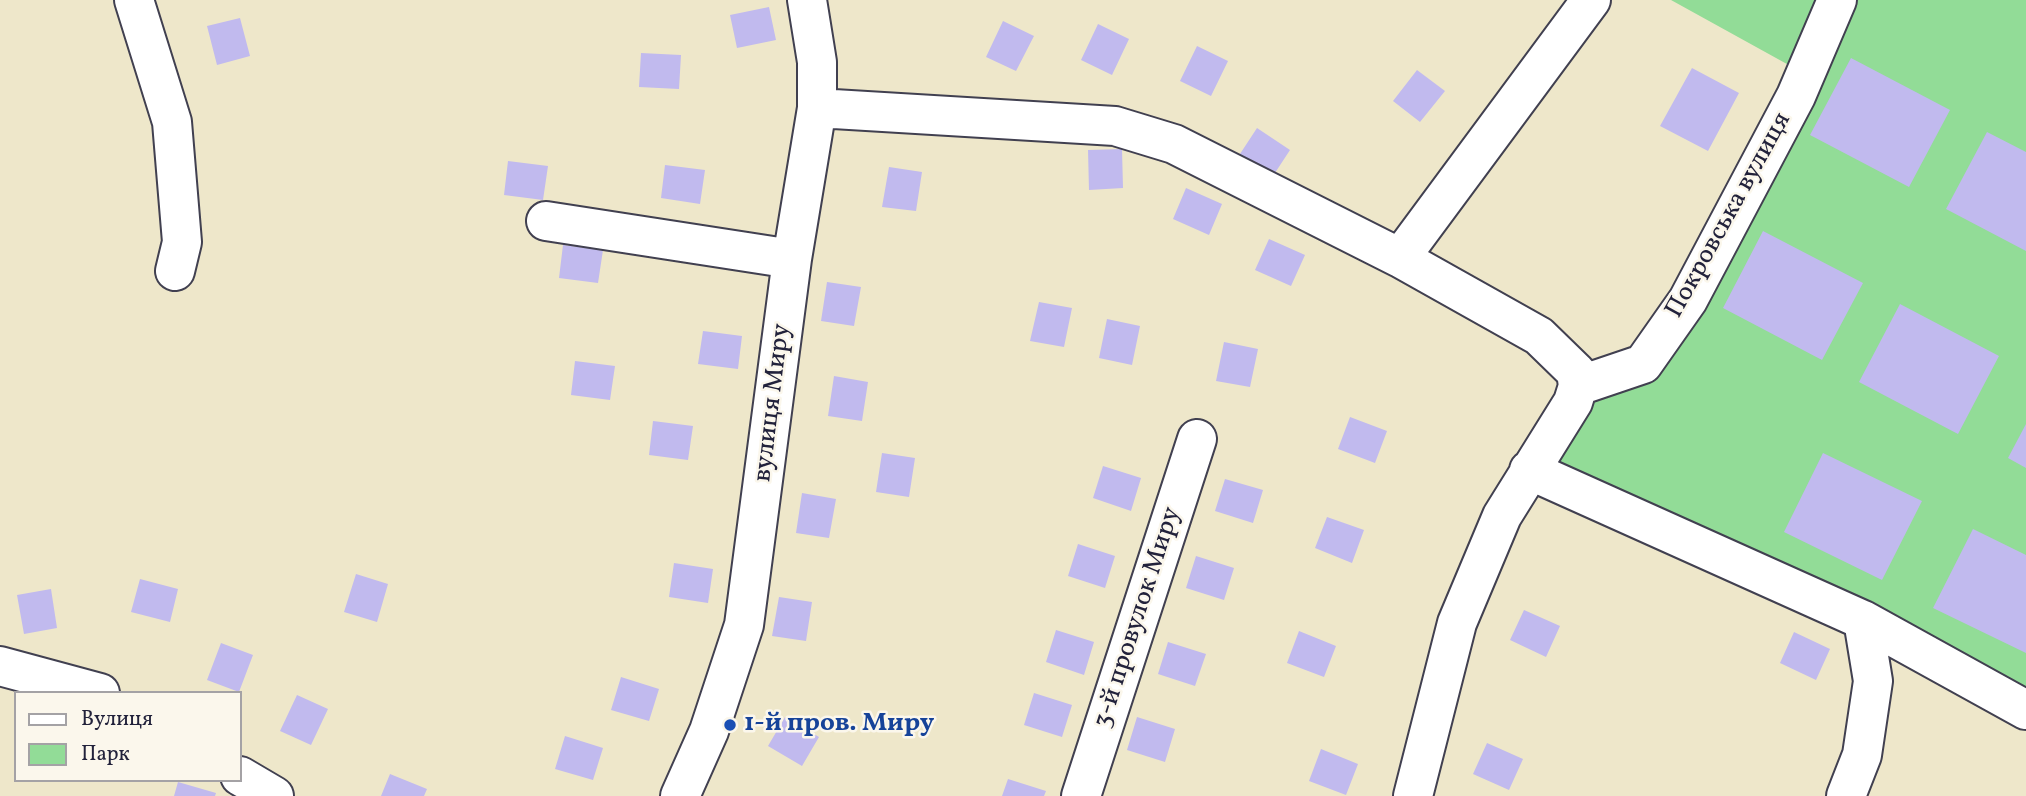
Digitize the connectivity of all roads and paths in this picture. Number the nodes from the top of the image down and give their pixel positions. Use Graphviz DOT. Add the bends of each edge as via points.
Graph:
graph roads {
  1 [pos="134,0"];
  2 [pos="807,0"];
  3 [pos="1591,0"];
  4 [pos="1837,0"];
  5 [pos="817,108"];
  6 [pos="546,221"];
  7 [pos="1400,258"];
  8 [pos="792,259"];
  9 [pos="175,271"];
  10 [pos="1578,386"];
  11 [pos="1197,439"];
  12 [pos="1529,470"];
  13 [pos="1863,620"];
  14 [pos="0,666"];
  15 [pos="93,691"];
  16 [pos="2026,710"];
  17 [pos="242,777"];
  18 [pos="274,796"];
  19 [pos="680,796"];
  20 [pos="1081,796"];
  21 [pos="1413,796"];
  22 [pos="1846,796"];
  1 -- 9 [label="street" via="172,122 182,242"];
  2 -- 5 [label="street, вулиця Миру" via="817,62"];
  3 -- 7 [label="street"];
  4 -- 10 [label="street, Покровська вулиця" via="1796,96 1688,300 1643,364"];
  5 -- 7 [label="street" via="1115,126 1174,144"];
  5 -- 8 [label="street, вулиця Миру"];
  6 -- 8 [label="street"];
  7 -- 10 [label="street" via="1539,336 1576,372"];
  8 -- 19 [label="street, вулиця Миру" via="744,625 709,731"];
  10 -- 12 [label="street" via="1573,402"];
  11 -- 20 [label="street, 3-й провулок Миру"];
  12 -- 13 [label="street"];
  12 -- 21 [label="street" via="1502,516 1457,623"];
  13 -- 16 [label="street"];
  13 -- 22 [label="street" via="1873,681 1862,755"];
  14 -- 15 [label="street"];
  17 -- 18 [label="street"];
}
